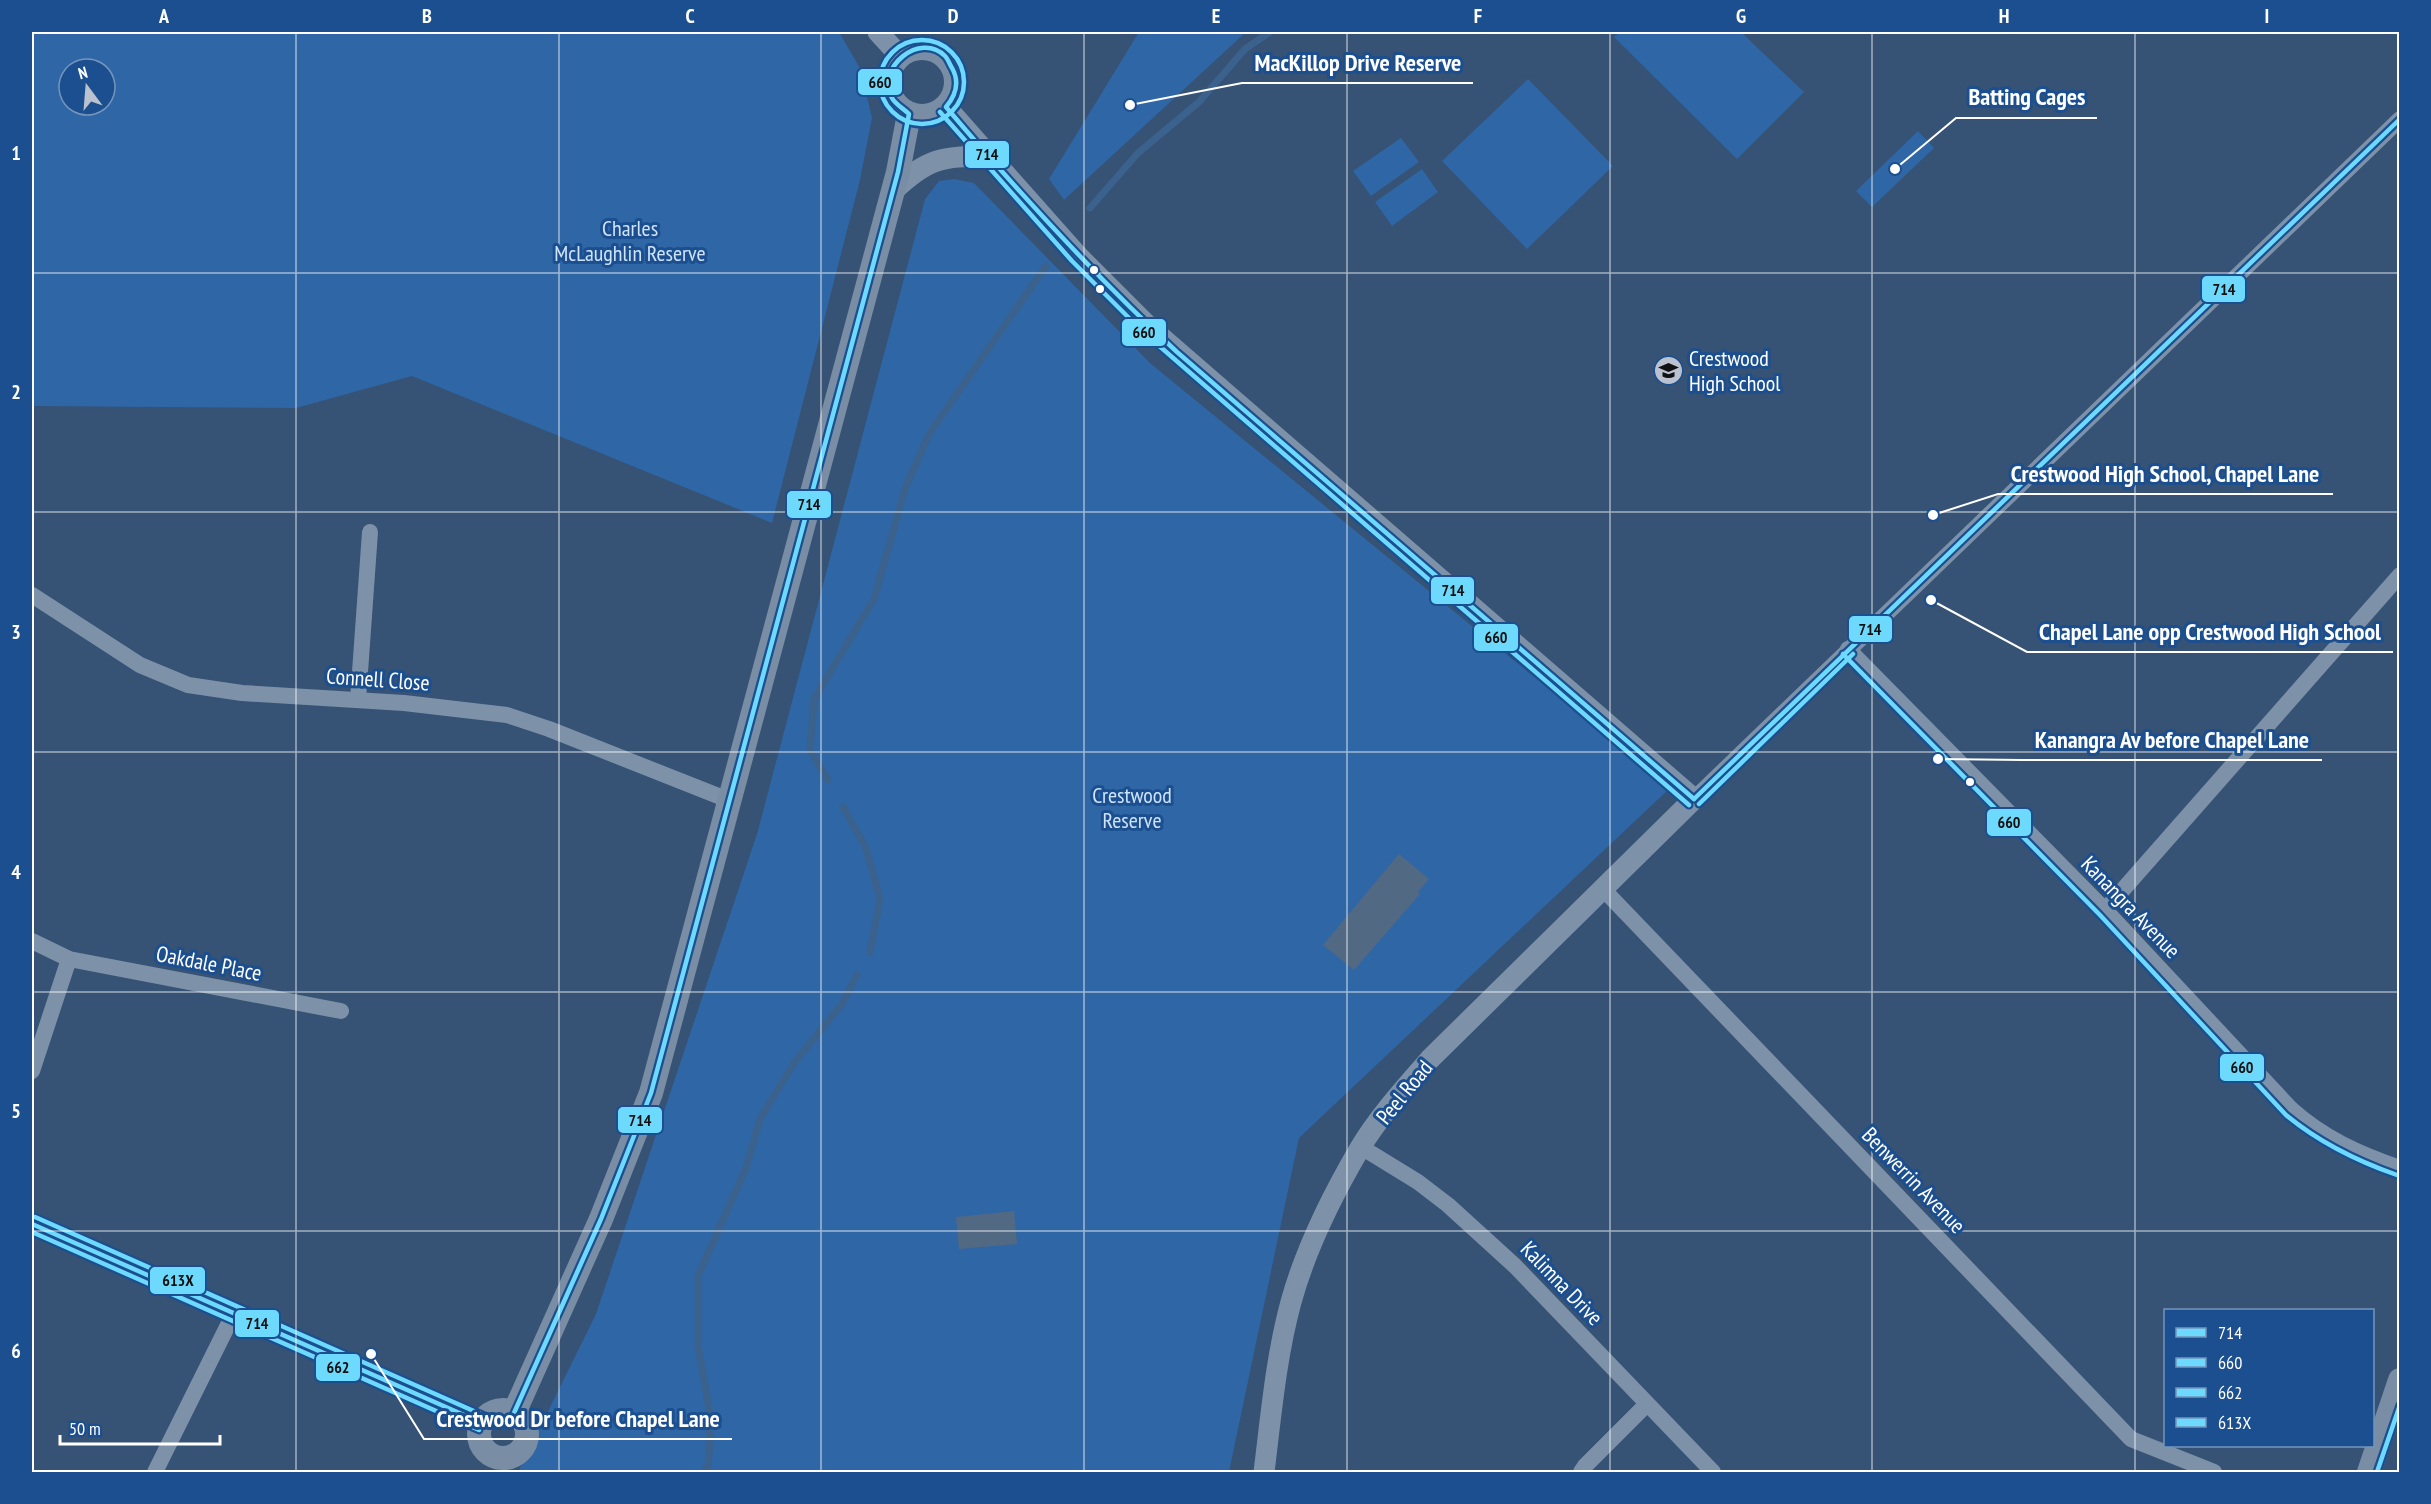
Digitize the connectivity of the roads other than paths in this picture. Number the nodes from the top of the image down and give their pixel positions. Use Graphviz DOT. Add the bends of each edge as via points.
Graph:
graph roads {
  1 [pos="878,32"];
  2 [pos="942,41"];
  3 [pos="900,56"];
  4 [pos="946,107"];
  5 [pos="909,114"];
  6 [pos="2400,119"];
  7 [pos="988,156"];
  8 [pos="893,191"];
  9 [pos="370,532"];
  10 [pos="2400,574"];
  11 [pos="32,595"];
  12 [pos="1848,649"];
  13 [pos="358,700"];
  14 [pos="1694,799"];
  15 [pos="731,801"];
  16 [pos="1602,888"];
  17 [pos="2104,910"];
  18 [pos="32,941"];
  19 [pos="69,959"];
  20 [pos="341,1011"];
  21 [pos="32,1071"];
  22 [pos="1360,1147"];
  23 [pos="2400,1168"];
  24 [pos="32,1224"];
  25 [pos="234,1313"];
  26 [pos="2400,1380"];
  27 [pos="1647,1404"];
  28 [pos="514,1413"];
  29 [pos="482,1423"];
  30 [pos="493,1464"];
  31 [pos="155,1473"];
  32 [pos="1264,1473"];
  33 [pos="1581,1473"];
  34 [pos="1713,1473"];
  35 [pos="2214,1473"];
  36 [pos="2369,1473"];
  1 -- 3 [label="street"];
  2 -- 3 [label="main road"];
  2 -- 4 [label="main road" via="957,78 953,99"];
  3 -- 5 [label="main road" via="892,66 888,88 899,108"];
  4 -- 5 [label="main road" via="930,115"];
  4 -- 7 [label="street"];
  5 -- 8 [label="main road"];
  6 -- 12 [label="street"];
  7 -- 8 [label="street" via="946,157 926,164"];
  7 -- 14 [label="street" via="1147,325"];
  8 -- 15 [label="main road"];
  9 -- 13 [label="street"];
  10 -- 17 [label="street"];
  11 -- 13 [label="street, Connell Close" via="140,666 188,685 242,693"];
  12 -- 14 [label="street"];
  12 -- 17 [label="street, Kanangra Avenue"];
  13 -- 15 [label="street, Connell Close" via="507,715"];
  14 -- 16 [label="street, Peel Road"];
  15 -- 28 [label="main road" via="651,1093 601,1218"];
  16 -- 22 [label="street, Peel Road" via="1430,1059"];
  16 -- 35 [label="street, Benwerrin Avenue" via="2131,1439"];
  17 -- 23 [label="street, Kanangra Avenue" via="2309,1125 2352,1150"];
  18 -- 19 [label="street, Oakdale Place"];
  19 -- 20 [label="street, Oakdale Place"];
  19 -- 21 [label="street"];
  22 -- 27 [label="street, Kalimna Drive" via="1418,1182 1480,1233"];
  22 -- 32 [label="street, Peel Road" via="1291,1301 1278,1364"];
  24 -- 25 [label="street"];
  25 -- 29 [label="street"];
  25 -- 31 [label="street"];
  26 -- 36 [label="main road"];
  27 -- 33 [label="street"];
  27 -- 34 [label="street, Kalimna Drive"];
  28 -- 29 [label="main road" via="496,1411"];
  28 -- 30 [label="main road" via="526,1428 525,1443 514,1455"];
  29 -- 30 [label="main road" via="481,1443"];
}
